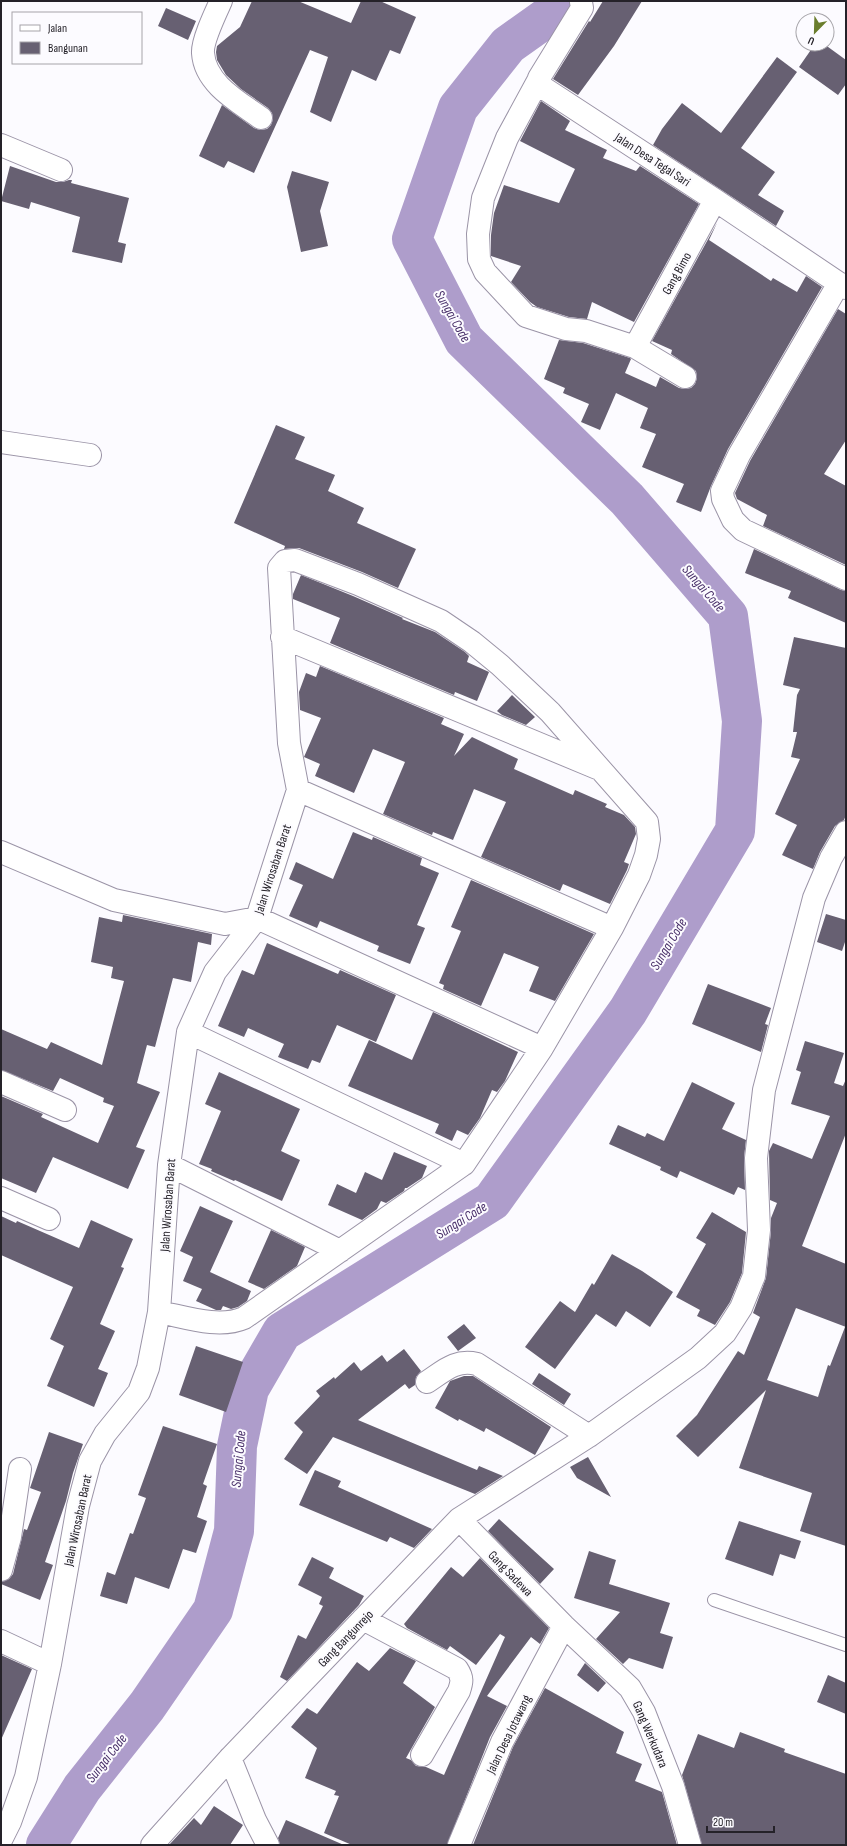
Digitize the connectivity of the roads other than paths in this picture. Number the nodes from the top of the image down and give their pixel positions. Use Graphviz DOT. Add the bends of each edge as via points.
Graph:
graph roads {
  1 [pos="221,1"];
  2 [pos="581,2"];
  3 [pos="539,79"];
  4 [pos="261,118"];
  5 [pos="1,145"];
  6 [pos="61,170"];
  7 [pos="715,200"];
  8 [pos="842,286"];
  9 [pos="635,346"];
  10 [pos="685,377"];
  11 [pos="1,442"];
  12 [pos="90,455"];
  13 [pos="846,579"];
  14 [pos="282,637"];
  15 [pos="602,771"];
  16 [pos="298,790"];
  17 [pos="846,832"];
  18 [pos="1,852"];
  19 [pos="257,918"];
  20 [pos="612,928"];
  21 [pos="188,1032"];
  22 [pos="542,1048"];
  23 [pos="1,1082"];
  24 [pos="65,1110"];
  25 [pos="464,1164"];
  26 [pos="169,1165"];
  27 [pos="1,1198"];
  28 [pos="49,1219"];
  29 [pos="340,1251"];
  30 [pos="159,1312"];
  31 [pos="427,1382"];
  32 [pos="589,1436"];
  33 [pos="20,1469"];
  34 [pos="459,1519"];
  35 [pos="1,1570"];
  36 [pos="714,1600"];
  37 [pos="364,1619"];
  38 [pos="564,1626"];
  39 [pos="1,1641"];
  40 [pos="846,1645"];
  41 [pos="50,1664"];
  42 [pos="422,1755"];
  43 [pos="230,1758"];
  44 [pos="1,1840"];
  45 [pos="687,1843"];
  46 [pos="152,1845"];
  47 [pos="268,1845"];
  48 [pos="459,1845"];
  1 -- 4 [label="street" via="204,45 206,65 217,83 231,97"];
  2 -- 3 [label="street" via="582,8"];
  3 -- 7 [label="street, Jalan Desa Tegal Sari" via="542,86"];
  3 -- 9 [label="street" via="506,138 483,198 478,234 479,259 485,272 526,316"];
  5 -- 6 [label="street"];
  7 -- 8 [label="street, Jalan Desa Tegal Sari"];
  7 -- 9 [label="street, Gang Bimo"];
  8 -- 13 [label="street" via="739,455 722,491 731,516 743,530"];
  9 -- 10 [label="street"];
  11 -- 12 [label="street"];
  14 -- 15 [label="street"];
  14 -- 15 [label="street, Jalan Wirosaban Barat" via="279,568 285,561 294,560 358,584 441,621 472,642 550,712"];
  14 -- 16 [label="street, Jalan Wirosaban Barat" via="290,743"];
  15 -- 20 [label="street" via="647,822 649,830 646,855 639,875"];
  16 -- 19 [label="street, Jalan Wirosaban Barat"];
  16 -- 20 [label="street"];
  17 -- 32 [label="street, Gang Bangunrejo" via="814,898 764,1090 756,1158 759,1230 754,1276 749,1291 726,1333 698,1358"];
  18 -- 19 [label="street" via="114,900 225,924"];
  19 -- 21 [label="street, Jalan Wirosaban Barat" via="215,972"];
  19 -- 22 [label="street"];
  20 -- 22 [label="street"];
  21 -- 25 [label="street"];
  21 -- 26 [label="street, Jalan Wirosaban Barat"];
  22 -- 25 [label="street"];
  23 -- 24 [label="street"];
  25 -- 29 [label="street"];
  26 -- 29 [label="street"];
  26 -- 30 [label="street, Jalan Wirosaban Barat"];
  27 -- 28 [label="street"];
  29 -- 30 [label="street" via="239,1320 210,1321"];
  30 -- 41 [label="street, Jalan Wirosaban Barat" via="142,1387 105,1434 90,1461 78,1506"];
  31 -- 32 [label="street" via="454,1364 477,1364"];
  32 -- 34 [label="street, Gang Bangunrejo"];
  33 -- 35 [label="street" via="10,1537"];
  34 -- 37 [label="street, Gang Bangunrejo"];
  34 -- 38 [label="street, Gang Sadewa"];
  36 -- 40 [label="lane"];
  37 -- 42 [label="street" via="457,1669 461,1675 459,1691"];
  37 -- 43 [label="street, Gang Bangunrejo"];
  38 -- 45 [label="street, Gang Werkudara" via="621,1679 638,1702 673,1786"];
  38 -- 48 [label="street, Jalan Desa Jotawang" via="502,1742"];
  39 -- 41 [label="street"];
  41 -- 44 [label="street, Jalan Wirosaban Barat" via="26,1777"];
  43 -- 46 [label="street"];
  43 -- 47 [label="street"];
}
